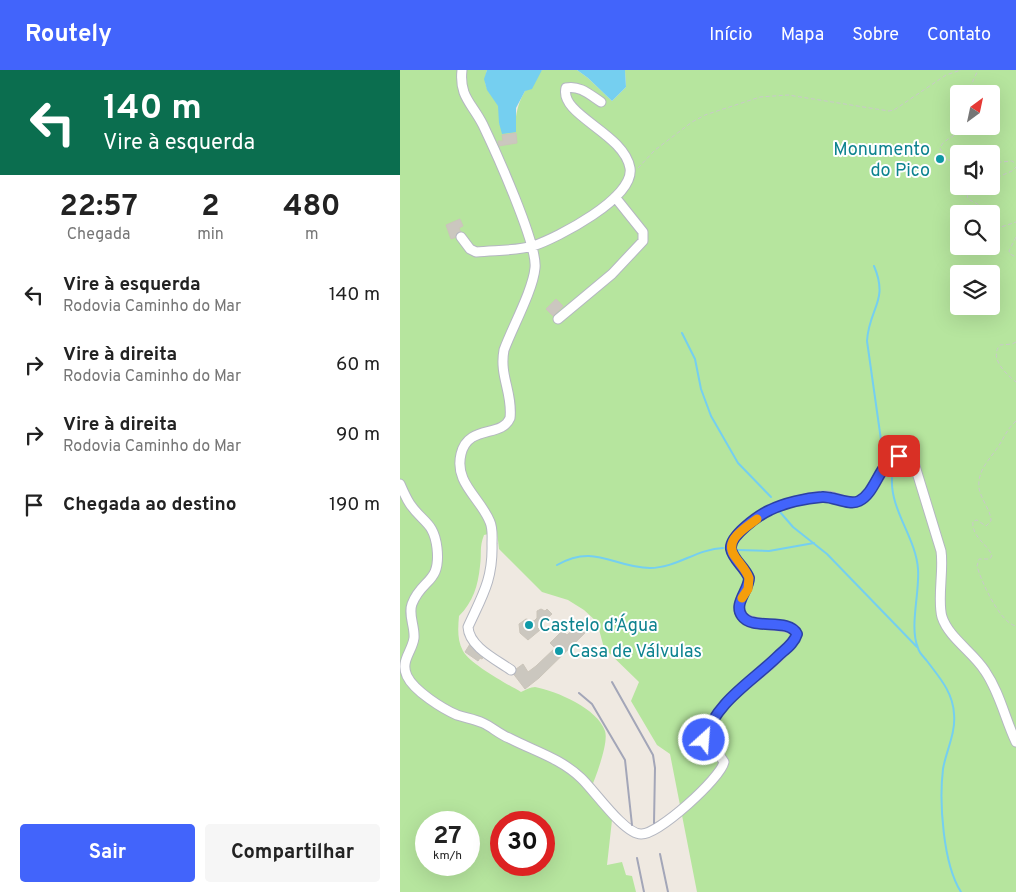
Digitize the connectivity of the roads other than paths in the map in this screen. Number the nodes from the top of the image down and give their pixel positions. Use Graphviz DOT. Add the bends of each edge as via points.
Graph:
graph roads {
  1 [pos="462,70"];
  2 [pos="601,102"];
  3 [pos="615,197"];
  4 [pos="461,237"];
  5 [pos="532,246"];
  6 [pos="558,319"];
  7 [pos="400,484"];
  8 [pos="510,670"];
  9 [pos="1016,742"];
  1 -- 5 [label="street" via="464,97 484,127"];
  2 -- 3 [label="street" via="573,86 566,88 567,100 574,110 615,141 624,153 630,176"];
  3 -- 5 [label="street" via="580,224"];
  3 -- 6 [label="street" via="641,228 643,241 612,274"];
  4 -- 5 [label="street" via="476,252"];
  5 -- 8 [label="street" via="533,280 507,341 502,362 510,398 510,418 502,427 471,438 460,460 462,480 482,507 492,529 489,581 468,628 469,633 474,642"];
  7 -- 9 [label="street" via="410,504 430,525 437,554 434,575 419,592 411,609 414,639 404,664 408,679 455,714 482,723 561,763 581,778 620,821 636,833 646,833 670,818 718,775 724,762 709,750 704,740 719,709 795,638 795,630 789,627 743,618 740,604 748,589 749,578 731,552 734,537 764,514 780,507 820,497 859,501 874,486 891,460 899,456 915,466 941,551 941,614 992,682"];
}
